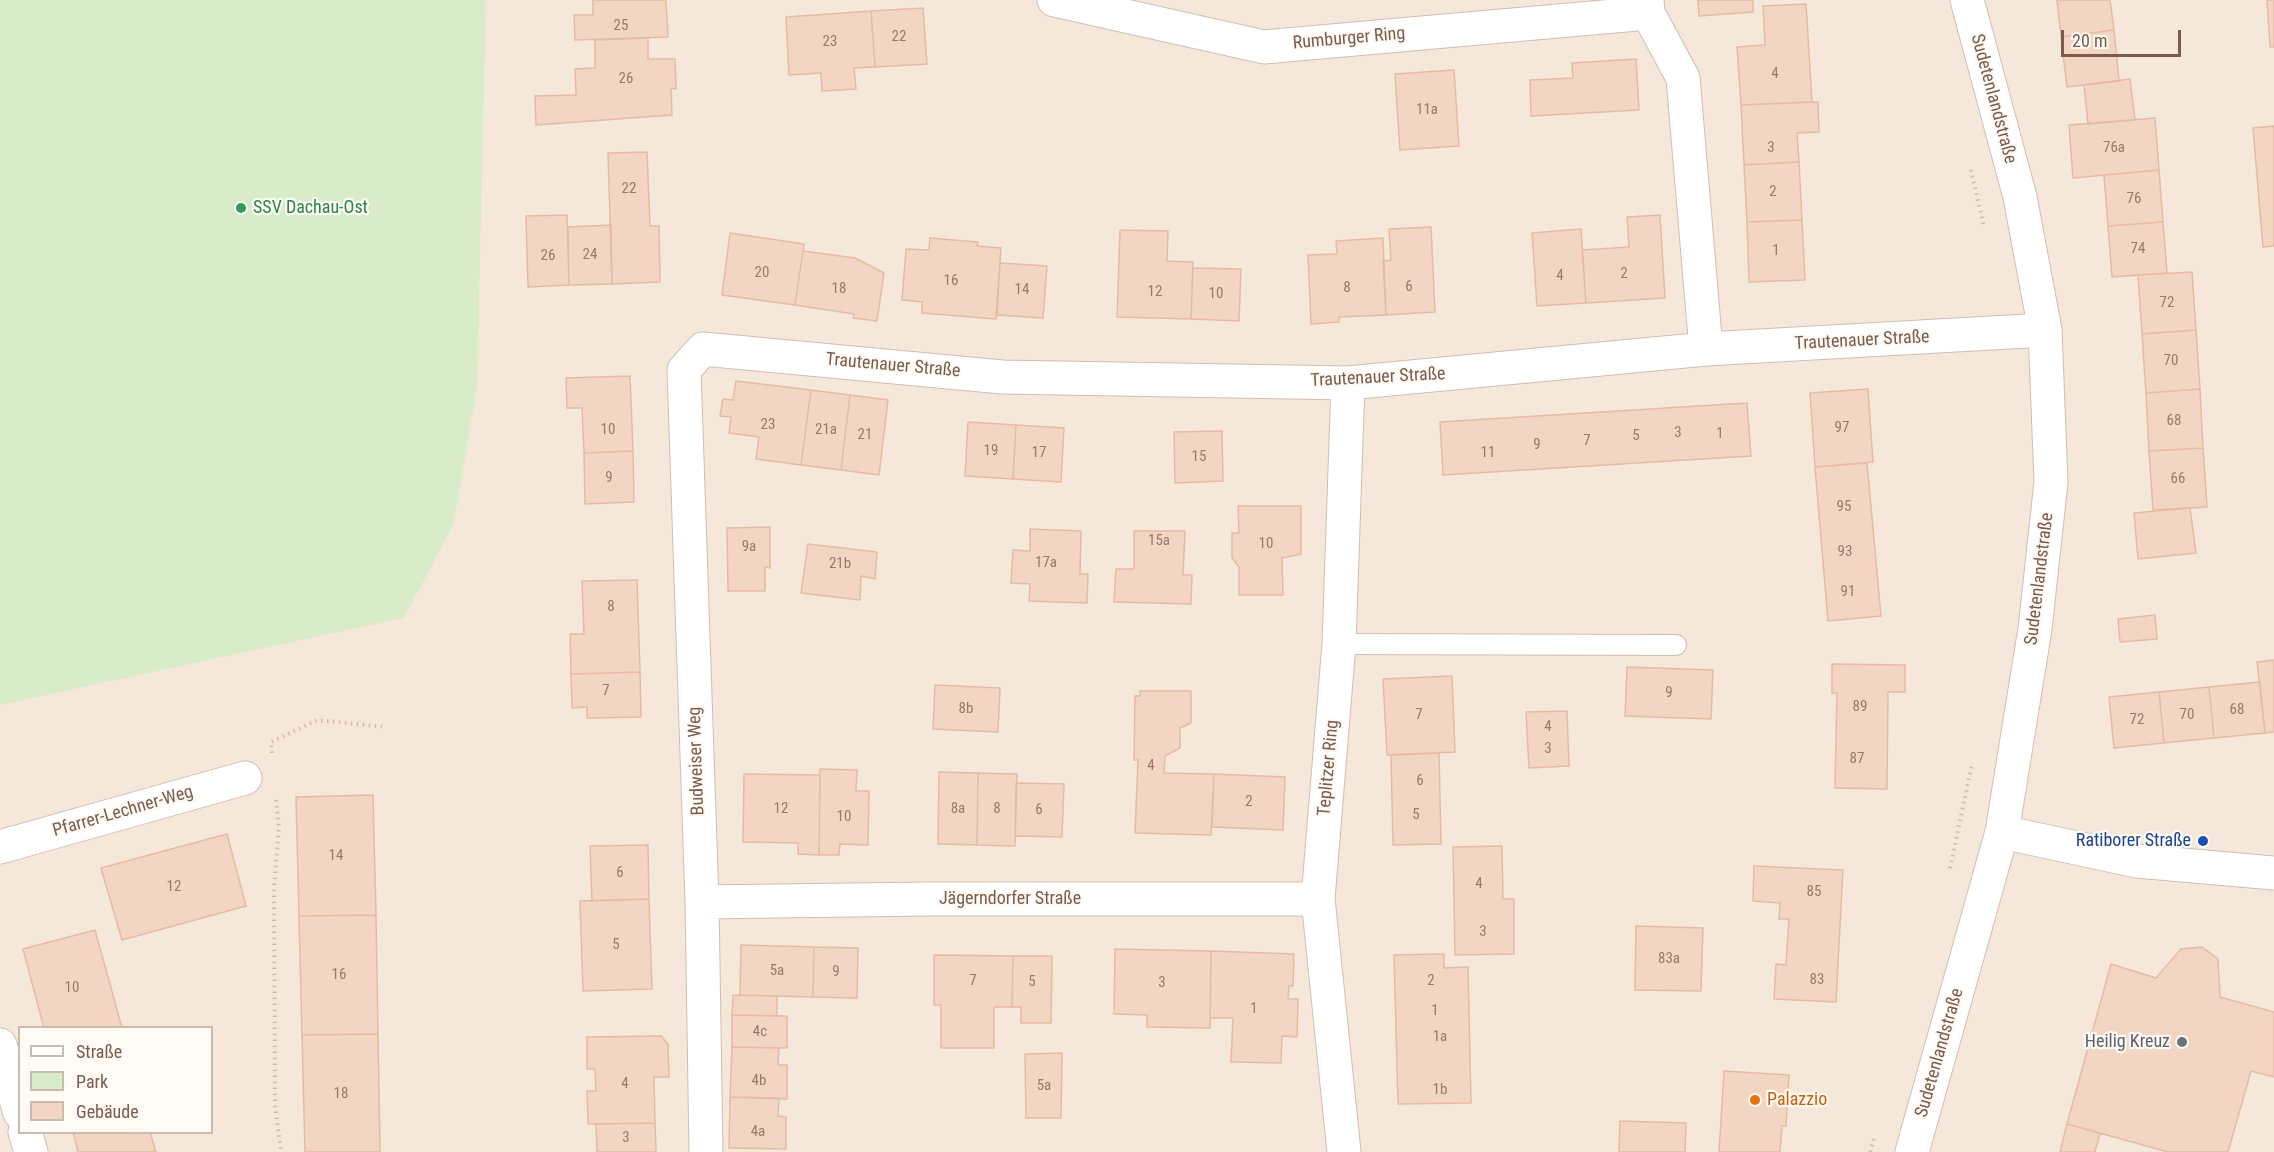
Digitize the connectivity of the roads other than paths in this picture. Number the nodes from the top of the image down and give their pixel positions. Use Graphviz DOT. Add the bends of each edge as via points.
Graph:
graph roads {
  1 [pos="1054,0"];
  2 [pos="1967,0"];
  3 [pos="1648,7"];
  4 [pos="2045,330"];
  5 [pos="1706,349"];
  6 [pos="684,370"];
  7 [pos="1348,383"];
  8 [pos="1339,644"];
  9 [pos="1676,645"];
  10 [pos="245,778"];
  11 [pos="2002,832"];
  12 [pos="0,847"];
  13 [pos="2274,873"];
  14 [pos="1318,899"];
  15 [pos="702,902"];
  16 [pos="0,1045"];
  17 [pos="18,1106"];
  18 [pos="26,1134"];
  19 [pos="31,1152"];
  20 [pos="706,1152"];
  21 [pos="1344,1152"];
  22 [pos="1912,1152"];
  1 -- 3 [label="street, Rumburger Ring" via="1264,47"];
  2 -- 4 [label="street, Sudetenlandstraße" via="2020,197"];
  3 -- 5 [label="street, Rumburger Ring" via="1683,78"];
  4 -- 5 [label="street, Trautenauer Straße"];
  4 -- 11 [label="street, Sudetenlandstraße" via="2050,482 2035,629"];
  5 -- 7 [label="street, Trautenauer Straße"];
  6 -- 7 [label="street, Trautenauer Straße" via="703,349 1002,376"];
  6 -- 15 [label="street, Budweiser Weg"];
  7 -- 8 [label="street, Teplitzer Ring"];
  8 -- 9 [label="lane"];
  8 -- 14 [label="street, Teplitzer Ring"];
  10 -- 12 [label="street, Pfarrer-Lechner-Weg"];
  11 -- 13 [label="street" via="2137,861"];
  11 -- 22 [label="street, Sudetenlandstraße"];
  14 -- 15 [label="street, Jägerndorfer Straße"];
  14 -- 21 [label="street, Teplitzer Ring"];
  15 -- 20 [label="street, Budweiser Weg"];
  16 -- 17 [label="street"];
  18 -- 19 [label="street"];
}
